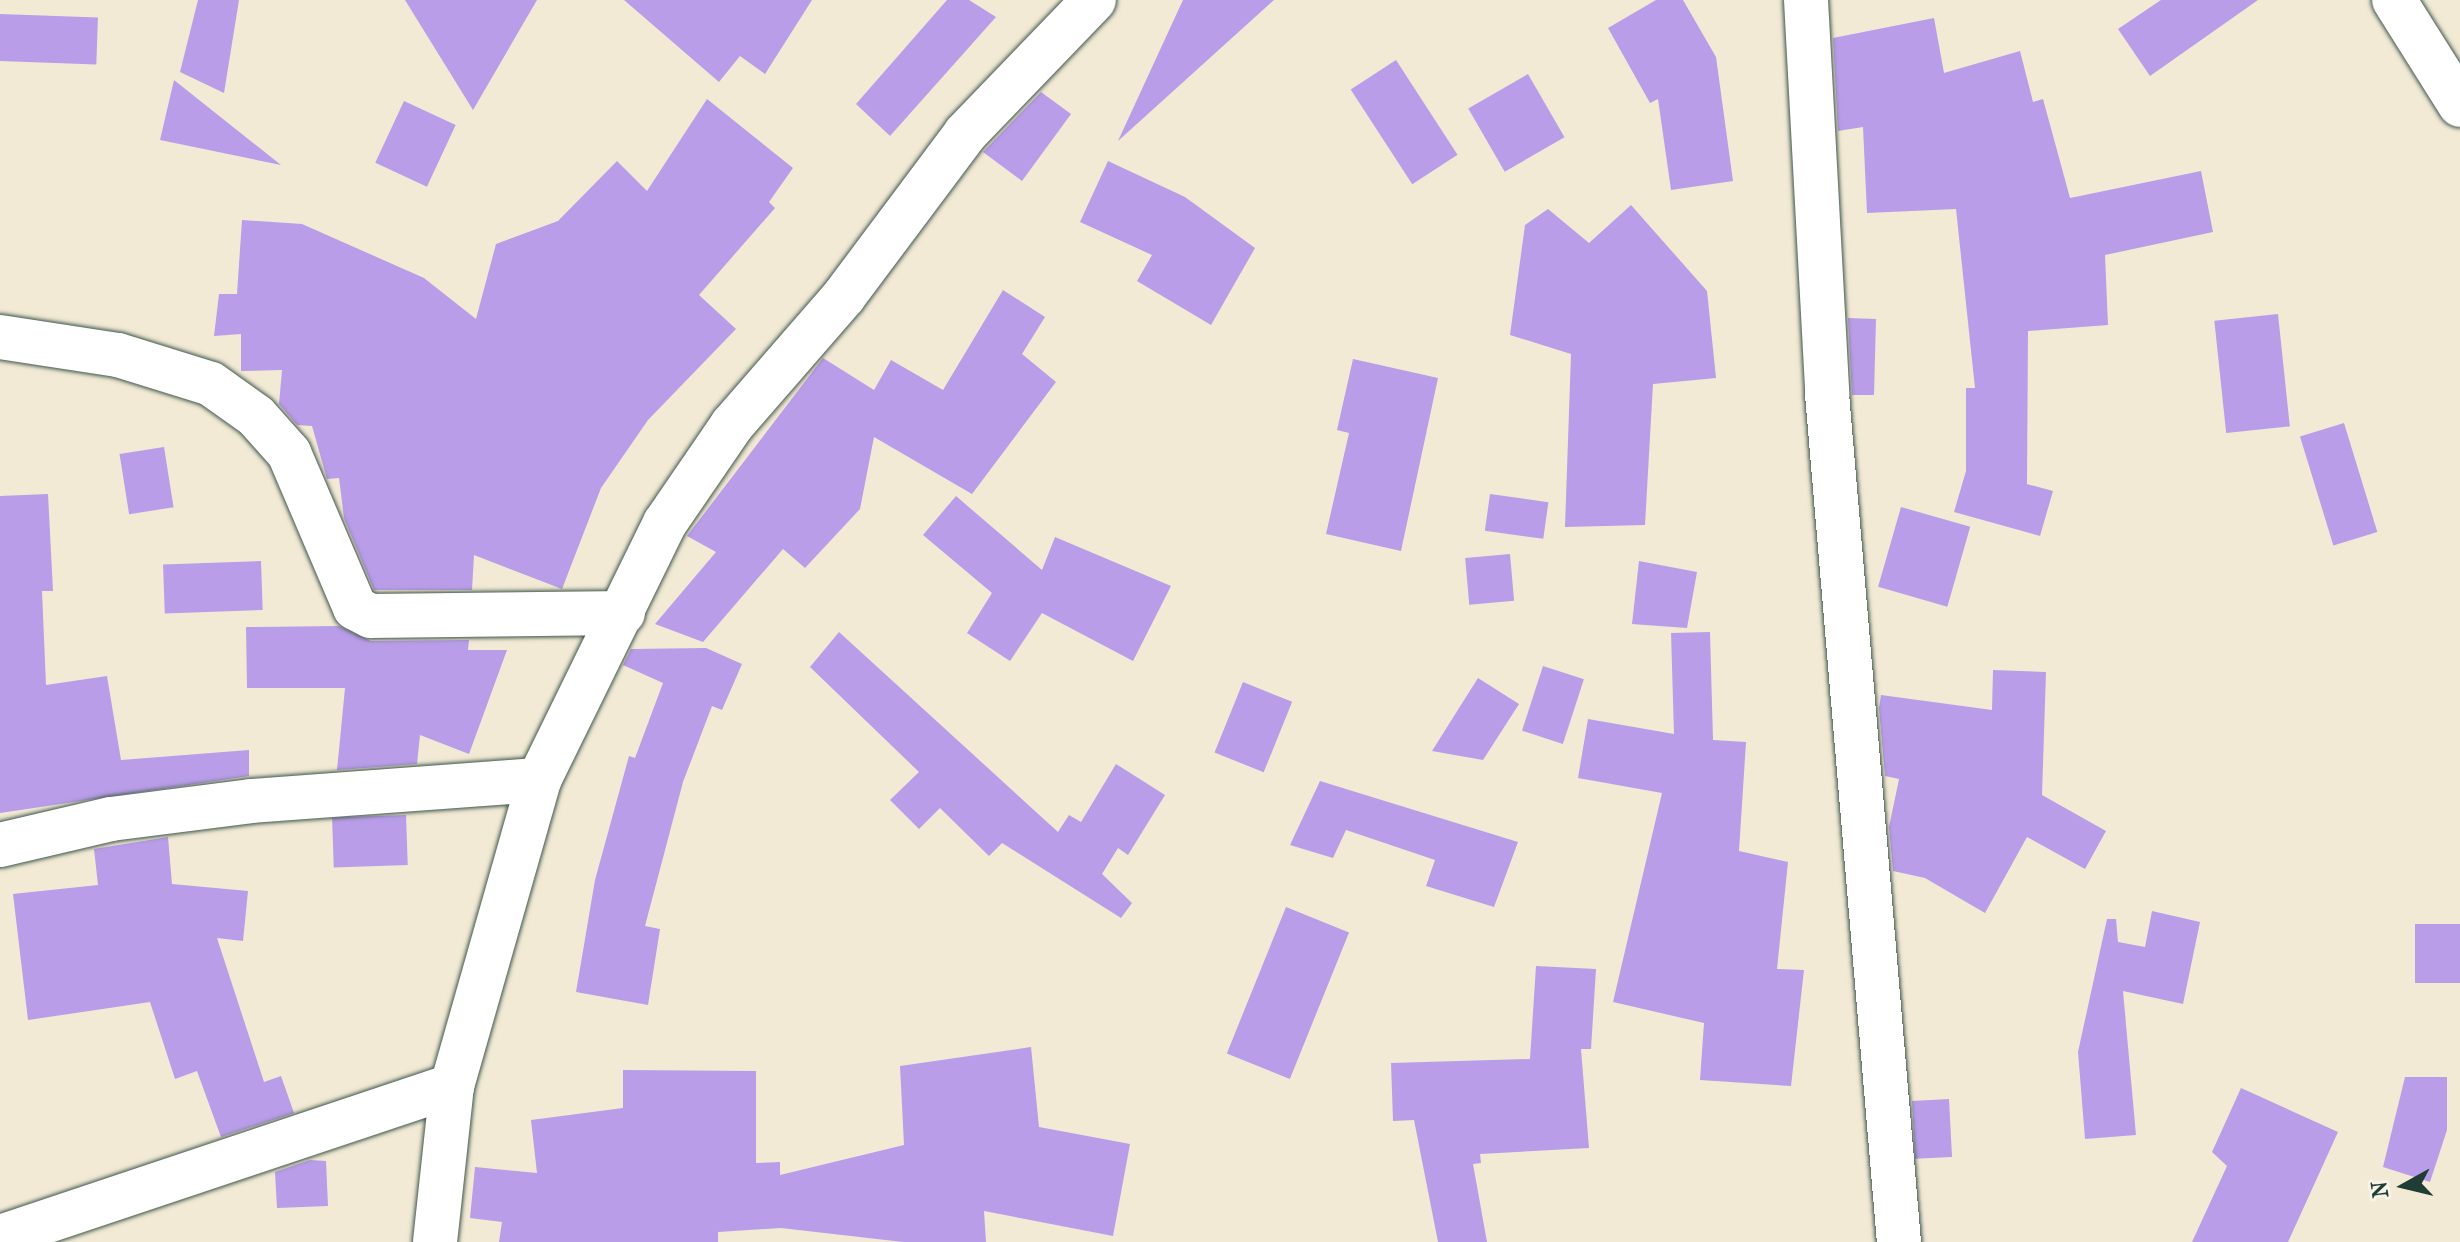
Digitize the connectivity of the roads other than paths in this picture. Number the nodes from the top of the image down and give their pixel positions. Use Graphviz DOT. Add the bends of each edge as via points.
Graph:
graph roads {
  1 [pos="1094,0"];
  2 [pos="1806,0"];
  3 [pos="2394,0"];
  4 [pos="2460,105"];
  5 [pos="0,337"];
  6 [pos="623,613"];
  7 [pos="539,780"];
  8 [pos="0,845"];
  9 [pos="452,1086"];
  10 [pos="0,1237"];
  11 [pos="435,1242"];
  12 [pos="1899,1242"];
  1 -- 6 [label="street" via="965,134 853,286 732,425 677,503"];
  2 -- 12 [label="street" via="1827,394"];
  3 -- 4 [label="street"];
  5 -- 6 [label="street" via="118,355 211,384 256,416 289,453 355,608 371,616"];
  6 -- 7 [label="street"];
  7 -- 8 [label="street" via="251,801 111,819"];
  7 -- 9 [label="street"];
  9 -- 10 [label="street"];
  9 -- 11 [label="street"];
}
